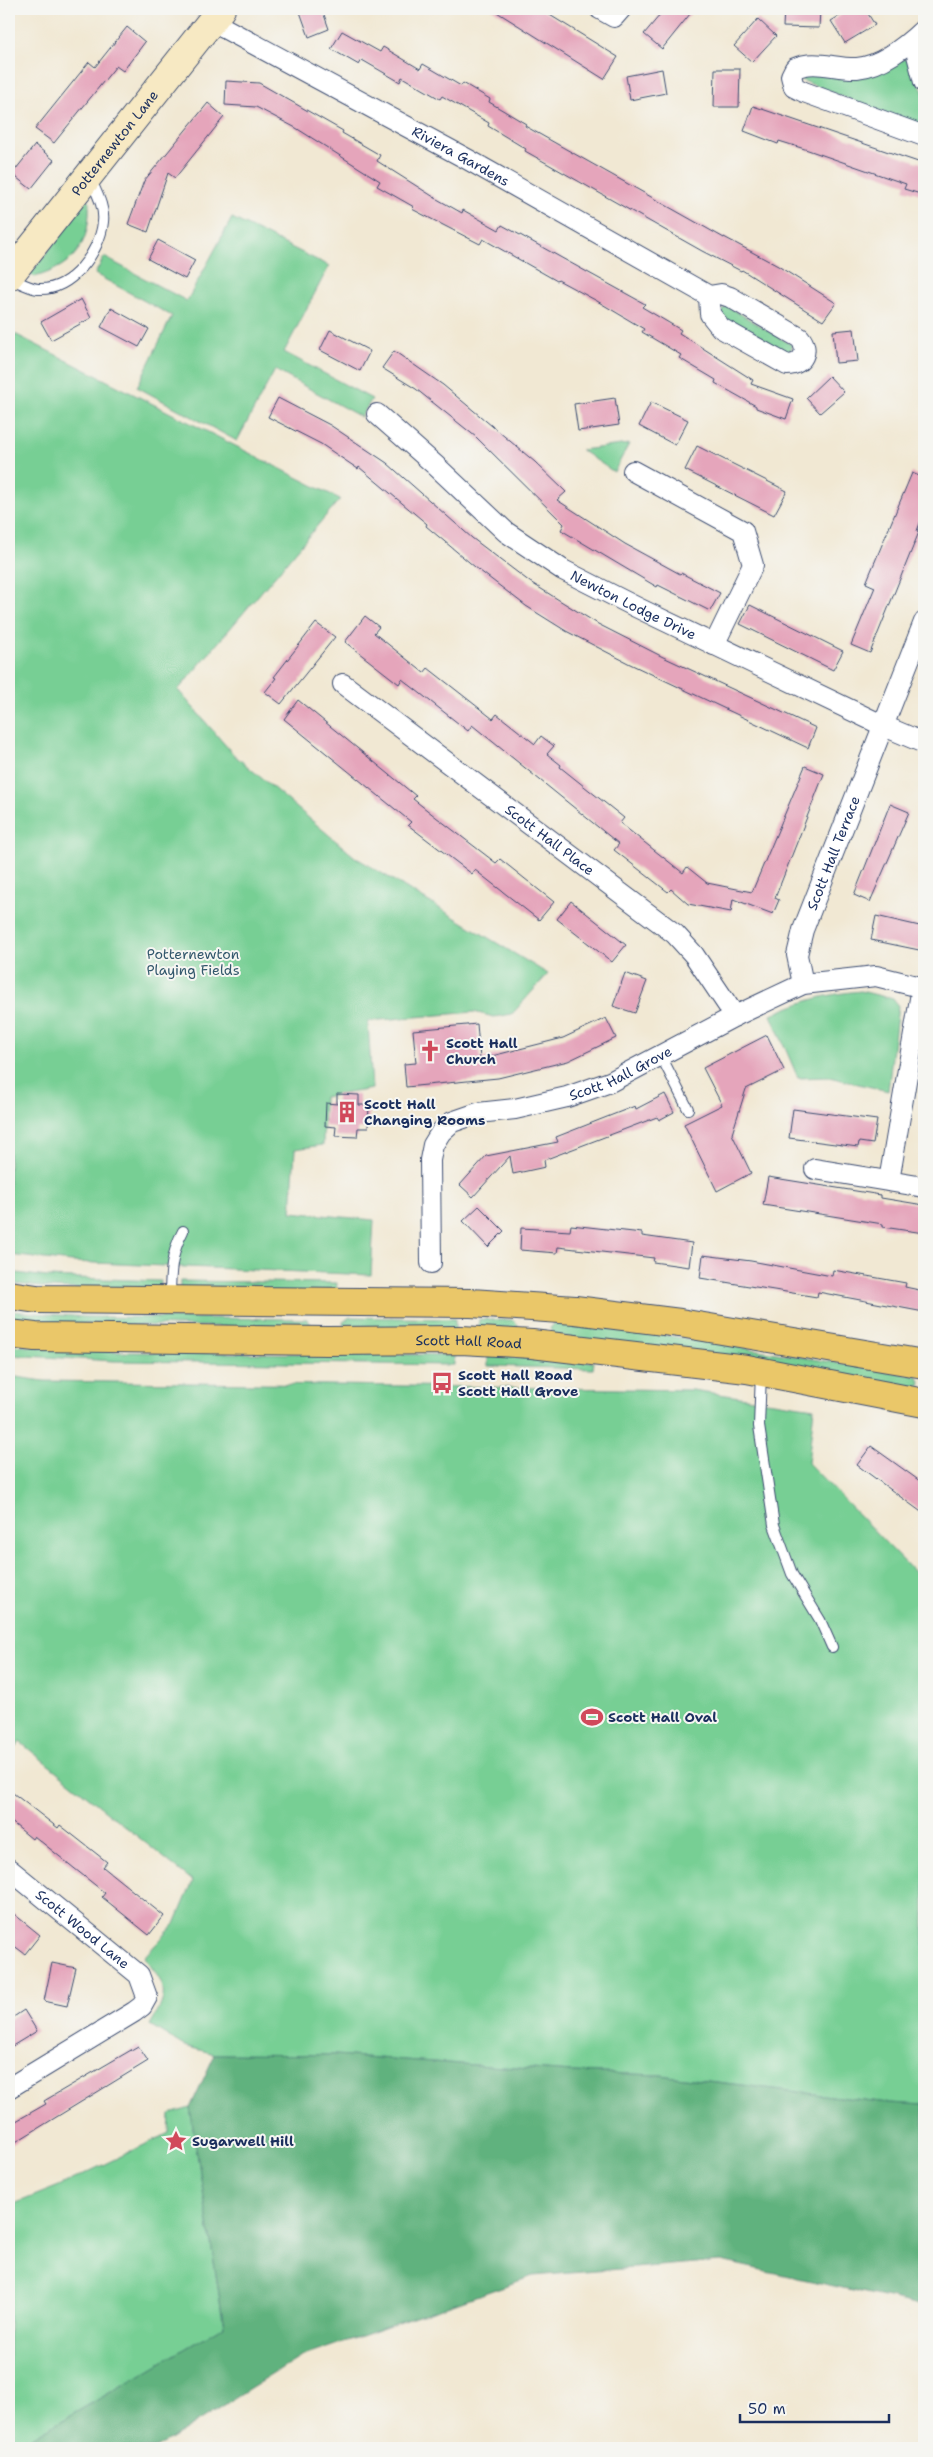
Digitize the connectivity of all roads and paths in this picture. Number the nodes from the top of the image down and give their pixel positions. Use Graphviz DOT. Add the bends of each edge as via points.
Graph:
graph roads {
  1 [pos="216,15"];
  2 [pos="922,31"];
  3 [pos="924,82"];
  4 [pos="924,136"];
  5 [pos="88,175"];
  6 [pos="9,277"];
  7 [pos="708,296"];
  8 [pos="376,414"];
  9 [pos="632,471"];
  10 [pos="924,622"];
  11 [pos="714,644"];
  12 [pos="343,684"];
  13 [pos="884,726"];
  14 [pos="924,744"];
  15 [pos="803,984"];
  16 [pos="923,987"];
  17 [pos="734,1016"];
  18 [pos="661,1056"];
  19 [pos="688,1109"];
  20 [pos="815,1169"];
  21 [pos="888,1181"];
  22 [pos="924,1187"];
  23 [pos="183,1231"];
  24 [pos="431,1263"];
  25 [pos="9,1295"];
  26 [pos="170,1300"];
  27 [pos="328,1303"];
  28 [pos="535,1308"];
  29 [pos="9,1334"];
  30 [pos="327,1341"];
  31 [pos="532,1344"];
  32 [pos="924,1364"];
  33 [pos="761,1372"];
  34 [pos="924,1403"];
  35 [pos="832,1647"];
  36 [pos="9,1869"];
  37 [pos="9,2088"];
  1 -- 5 [label="main road, Potternewton Lane"];
  1 -- 7 [label="street, Riviera Gardens"];
  2 -- 3 [label="street" via="917,55"];
  2 -- 4 [label="street" via="887,57 869,65 857,68 808,63 795,68 791,76 794,87 804,92"];
  5 -- 6 [label="main road, Potternewton Lane"];
  5 -- 6 [label="lane" via="102,205 103,222 96,247 79,270 61,284 38,289"];
  7 -- 7 [label="street, Riviera Gardens" via="726,295 796,335 804,342 804,356 797,363 788,365 721,328 710,314"];
  8 -- 11 [label="street, Newton Lodge Drive" via="506,532 563,570"];
  9 -- 11 [label="street" via="743,531 753,565"];
  10 -- 13 [label="street, Scott Hall Terrace"];
  11 -- 13 [label="street, Newton Lodge Drive"];
  12 -- 17 [label="street, Scott Hall Place" via="675,934 694,956"];
  13 -- 14 [label="street, Newton Lodge Drive"];
  13 -- 15 [label="street, Scott Hall Terrace" via="803,930 797,955"];
  15 -- 16 [label="street, Scott Hall Grove" via="876,976"];
  15 -- 17 [label="street, Scott Hall Grove"];
  16 -- 21 [label="street"];
  17 -- 18 [label="street, Scott Hall Grove"];
  18 -- 19 [label="lane"];
  18 -- 24 [label="street, Scott Hall Grove" via="610,1082 567,1097 466,1116 452,1122 433,1145 430,1160"];
  20 -- 21 [label="street"];
  21 -- 22 [label="street"];
  23 -- 26 [label="lane" via="174,1247"];
  25 -- 26 [label="highway" via="37,1299"];
  26 -- 27 [label="highway"];
  27 -- 28 [label="highway" via="431,1301"];
  27 -- 30 [label="highway"];
  28 -- 31 [label="highway"];
  28 -- 32 [label="highway" via="680,1323"];
  29 -- 30 [label="highway, Scott Hall Road"];
  30 -- 31 [label="highway, Scott Hall Road" via="461,1340"];
  31 -- 33 [label="highway, Scott Hall Road"];
  33 -- 34 [label="highway, Scott Hall Road"];
  33 -- 35 [label="lane" via="759,1426 774,1525 792,1574"];
  36 -- 37 [label="street, Scott Wood Lane" via="138,1975 147,1997 134,2012"];
}
